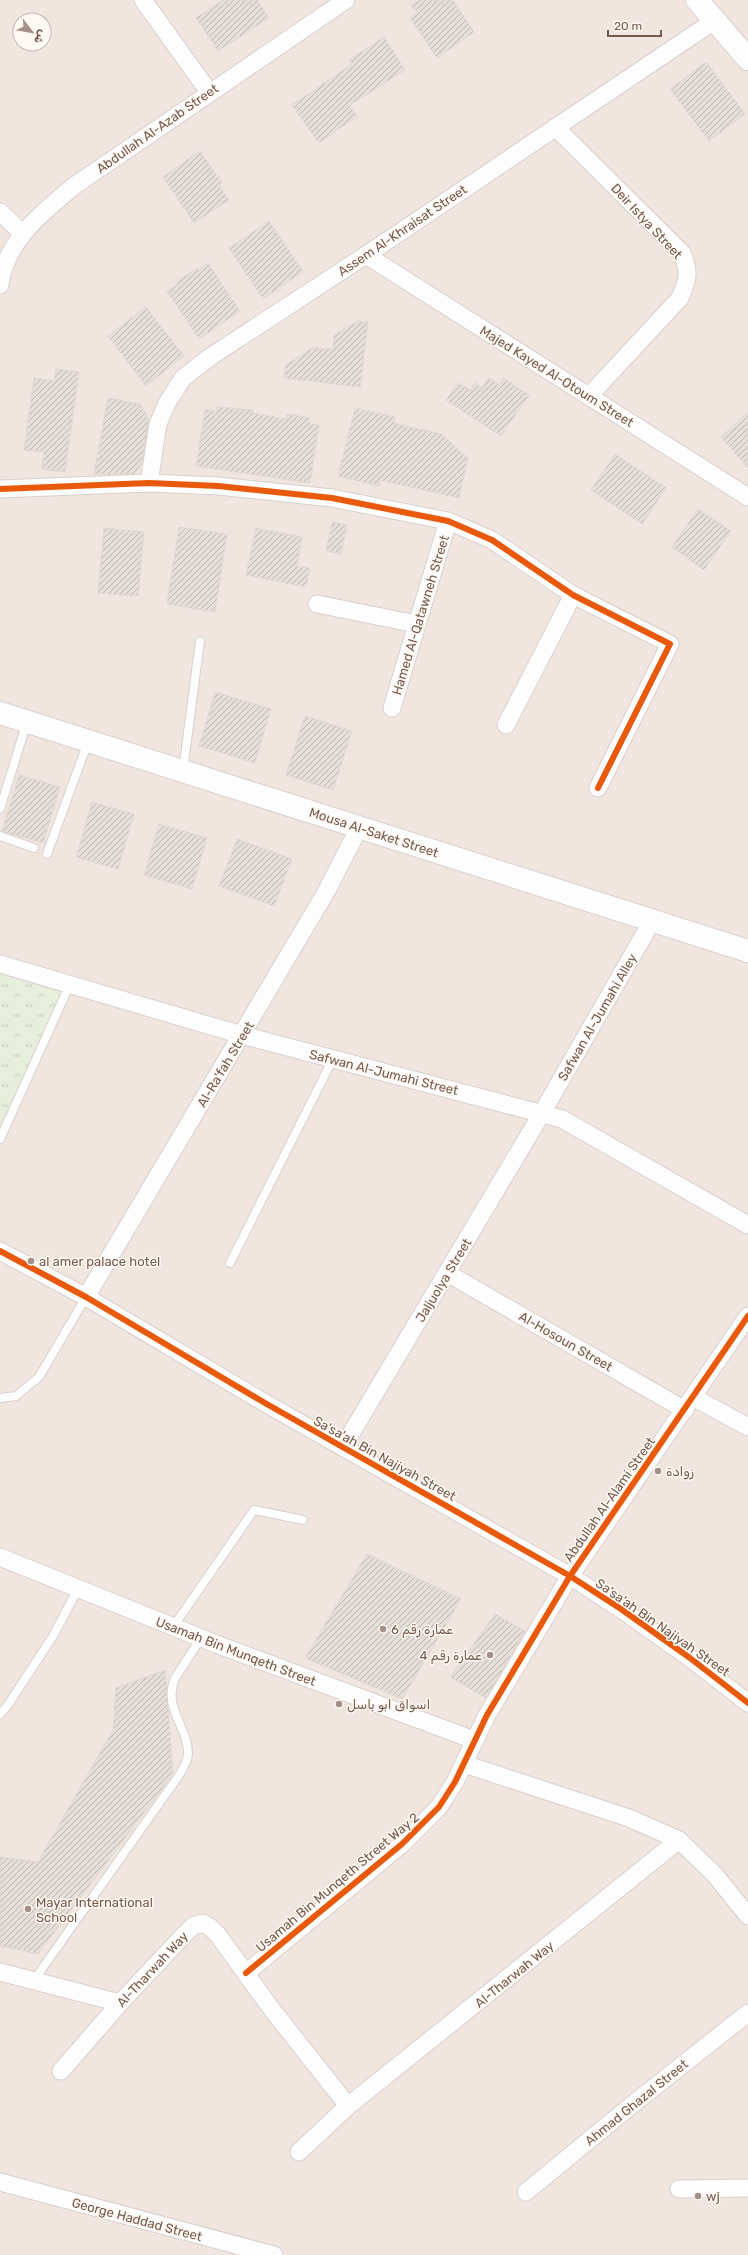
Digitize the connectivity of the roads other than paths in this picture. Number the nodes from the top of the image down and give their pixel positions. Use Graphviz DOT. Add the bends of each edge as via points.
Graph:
graph roads {
  1 [pos="143,0"];
  2 [pos="346,0"];
  3 [pos="697,0"];
  4 [pos="714,20"];
  5 [pos="748,59"];
  6 [pos="210,92"];
  7 [pos="555,127"];
  8 [pos="0,212"];
  9 [pos="22,233"];
  10 [pos="366,255"];
  11 [pos="0,285"];
  12 [pos="589,396"];
  13 [pos="149,483"];
  14 [pos="0,489"];
  15 [pos="748,497"];
  16 [pos="448,521"];
  17 [pos="573,594"];
  18 [pos="317,604"];
  19 [pos="416,624"];
  20 [pos="200,641"];
  21 [pos="392,708"];
  22 [pos="0,713"];
  23 [pos="28,722"];
  24 [pos="506,726"];
  25 [pos="88,741"];
  26 [pos="183,771"];
  27 [pos="598,788"];
  28 [pos="0,809"];
  29 [pos="359,828"];
  30 [pos="0,836"];
  31 [pos="34,848"];
  32 [pos="47,854"];
  33 [pos="652,921"];
  34 [pos="748,951"];
  35 [pos="0,964"];
  36 [pos="70,984"];
  37 [pos="242,1036"];
  38 [pos="333,1059"];
  39 [pos="542,1113"];
  40 [pos="0,1139"];
  41 [pos="748,1225"];
  42 [pos="0,1251"];
  43 [pos="230,1263"];
  44 [pos="447,1273"];
  45 [pos="86,1297"];
  46 [pos="748,1316"];
  47 [pos="0,1398"];
  48 [pos="689,1403"];
  49 [pos="748,1427"];
  50 [pos="343,1447"];
  51 [pos="303,1520"];
  52 [pos="0,1557"];
  53 [pos="570,1576"];
  54 [pos="78,1589"];
  55 [pos="173,1627"];
  56 [pos="201,1638"];
  57 [pos="748,1703"];
  58 [pos="0,1714"];
  59 [pos="474,1740"];
  60 [pos="464,1764"];
  61 [pos="679,1840"];
  62 [pos="748,1916"];
  63 [pos="0,1972"];
  64 [pos="246,1973"];
  65 [pos="34,1980"];
  66 [pos="120,2003"];
  67 [pos="748,2013"];
  68 [pos="61,2072"];
  69 [pos="348,2106"];
  70 [pos="299,2152"];
  71 [pos="0,2182"];
  72 [pos="748,2188"];
  73 [pos="679,2189"];
  74 [pos="526,2192"];
  75 [pos="274,2255"];
  1 -- 6 [label="street"];
  2 -- 6 [label="street, Abdullah Al-Azab Street"];
  3 -- 4 [label="street"];
  4 -- 5 [label="street"];
  4 -- 7 [label="street, Assem Al-Khraisat Street"];
  6 -- 9 [label="street, Abdullah Al-Azab Street" via="74,186"];
  7 -- 10 [label="street, Assem Al-Khraisat Street"];
  7 -- 12 [label="street, Deir Istya Street" via="676,248 688,267 687,284 680,298"];
  8 -- 9 [label="street"];
  9 -- 11 [label="street, Abdullah Al-Azab Street" via="9,255"];
  10 -- 12 [label="street, Majed Kayed Al-Otoum Street"];
  10 -- 13 [label="street, Assem Al-Khraisat Street" via="210,357 183,378 167,403 158,424"];
  12 -- 15 [label="street, Majed Kayed Al-Otoum Street"];
  13 -- 14 [label="street, Hamed Al-Qatawneh Street"];
  13 -- 16 [label="street, Hamed Al-Qatawneh Street" via="218,486 332,498"];
  16 -- 17 [label="street, Hamed Al-Qatawneh Street" via="492,540"];
  16 -- 19 [label="street, Hamed Al-Qatawneh Street"];
  17 -- 24 [label="street"];
  17 -- 27 [label="street, Hamed Al-Qatawneh Street" via="670,644"];
  18 -- 19 [label="street"];
  19 -- 21 [label="street, Hamed Al-Qatawneh Street"];
  20 -- 26 [label="lane"];
  22 -- 23 [label="street, Mousa Al-Saket Street"];
  23 -- 25 [label="street, Mousa Al-Saket Street"];
  23 -- 28 [label="lane"];
  25 -- 26 [label="street, Mousa Al-Saket Street"];
  25 -- 32 [label="lane"];
  26 -- 29 [label="street, Mousa Al-Saket Street"];
  29 -- 33 [label="street, Mousa Al-Saket Street"];
  29 -- 37 [label="street, Al-Ra'fah Street" via="326,892"];
  30 -- 31 [label="lane"];
  33 -- 34 [label="street, Mousa Al-Saket Street"];
  33 -- 39 [label="street, Safwan Al-Jumahi Alley"];
  35 -- 36 [label="street, Safwan Al-Jumahi Street"];
  36 -- 37 [label="street, Safwan Al-Jumahi Street"];
  36 -- 40 [label="lane"];
  37 -- 38 [label="street, Safwan Al-Jumahi Street"];
  37 -- 45 [label="street, Al-Ra'fah Street"];
  38 -- 39 [label="street, Safwan Al-Jumahi Street"];
  38 -- 43 [label="lane"];
  39 -- 41 [label="street, Safwan Al-Jumahi Street" via="562,1119 583,1130"];
  39 -- 44 [label="street, Jaljuolya Street"];
  42 -- 45 [label="street, Sa'sa'ah Bin Najiyah Street"];
  44 -- 48 [label="street, Al-Hosoun Street"];
  44 -- 50 [label="street, Jaljuolya Street"];
  45 -- 47 [label="lane" via="39,1377 16,1396"];
  45 -- 50 [label="street, Sa'sa'ah Bin Najiyah Street"];
  46 -- 48 [label="street, Abdullah Al-Alami Street"];
  48 -- 49 [label="street, Al-Hosoun Street"];
  48 -- 53 [label="street, Abdullah Al-Alami Street"];
  50 -- 53 [label="street, Sa'sa'ah Bin Najiyah Street"];
  51 -- 55 [label="lane" via="254,1510"];
  52 -- 54 [label="street, Usamah Bin Munqeth Street"];
  53 -- 57 [label="street, Sa'sa'ah Bin Najiyah Street" via="621,1609"];
  53 -- 59 [label="street, Abdullah Al-Alami Street"];
  54 -- 55 [label="street, Usamah Bin Munqeth Street"];
  54 -- 58 [label="lane" via="53,1636"];
  55 -- 56 [label="street, Usamah Bin Munqeth Street"];
  56 -- 59 [label="street, Usamah Bin Munqeth Street"];
  56 -- 65 [label="lane" via="171,1688 173,1709 188,1753 180,1774"];
  59 -- 60 [label="street, Abdullah Al-Alami Street"];
  60 -- 61 [label="street" via="629,1818"];
  60 -- 64 [label="street, Usamah Bin Munqeth Street Way 2" via="439,1807 419,1829"];
  61 -- 62 [label="street" via="716,1875"];
  61 -- 69 [label="street, Al-Tharwah Way"];
  63 -- 65 [label="street"];
  64 -- 66 [label="street, Al-Tharwah Way" via="215,1932 203,1923 193,1926"];
  64 -- 69 [label="street, Al-Tharwah Way"];
  65 -- 66 [label="street"];
  66 -- 68 [label="street, Al-Tharwah Way"];
  67 -- 74 [label="street, Ahmad Ghazal Street"];
  69 -- 70 [label="street, Al-Tharwah Way"];
  71 -- 75 [label="street, George Haddad Street"];
  72 -- 73 [label="street"];
}
